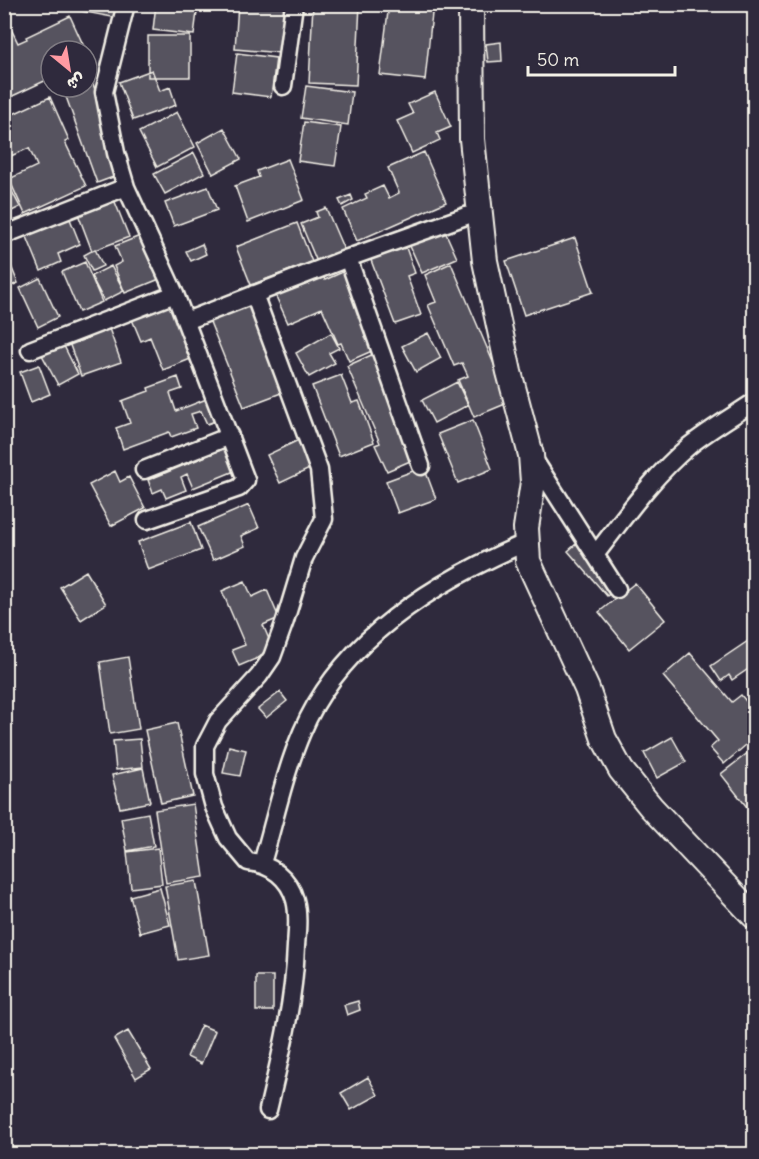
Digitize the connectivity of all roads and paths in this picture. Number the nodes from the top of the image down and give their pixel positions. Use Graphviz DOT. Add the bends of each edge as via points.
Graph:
graph roads {
  1 [pos="126,4"];
  2 [pos="294,4"];
  3 [pos="471,4"];
  4 [pos="283,86"];
  5 [pos="126,187"];
  6 [pos="480,211"];
  7 [pos="4,235"];
  8 [pos="348,258"];
  9 [pos="175,294"];
  10 [pos="254,294"];
  11 [pos="186,321"];
  12 [pos="30,350"];
  13 [pos="754,402"];
  14 [pos="230,436"];
  15 [pos="531,455"];
  16 [pos="421,466"];
  17 [pos="144,470"];
  18 [pos="147,520"];
  19 [pos="525,543"];
  20 [pos="595,555"];
  21 [pos="616,589"];
  22 [pos="262,863"];
  23 [pos="754,916"];
  24 [pos="268,1110"];
  1 -- 5 [label="street" via="104,92"];
  2 -- 4 [label="street"];
  3 -- 6 [label="main road" via="472,139"];
  5 -- 7 [label="street"];
  5 -- 9 [label="street"];
  6 -- 8 [label="street"];
  6 -- 15 [label="main road" via="485,261"];
  8 -- 10 [label="street"];
  8 -- 16 [label="street"];
  9 -- 11 [label="street"];
  9 -- 12 [label="street"];
  10 -- 11 [label="street"];
  10 -- 22 [label="street" via="319,470 324,519 304,558 272,657 260,676 218,721 206,746 205,774 228,838 248,862"];
  11 -- 14 [label="street"];
  13 -- 20 [label="street" via="689,446 642,494"];
  14 -- 17 [label="street"];
  14 -- 18 [label="street" via="246,476 244,484"];
  15 -- 19 [label="main road" via="533,482"];
  15 -- 20 [label="street"];
  19 -- 22 [label="street" via="440,586 348,658 325,689 302,732"];
  19 -- 23 [label="main road" via="528,561 621,770"];
  20 -- 21 [label="street"];
  22 -- 24 [label="street" via="279,874 290,890 297,926 295,978"];
}
